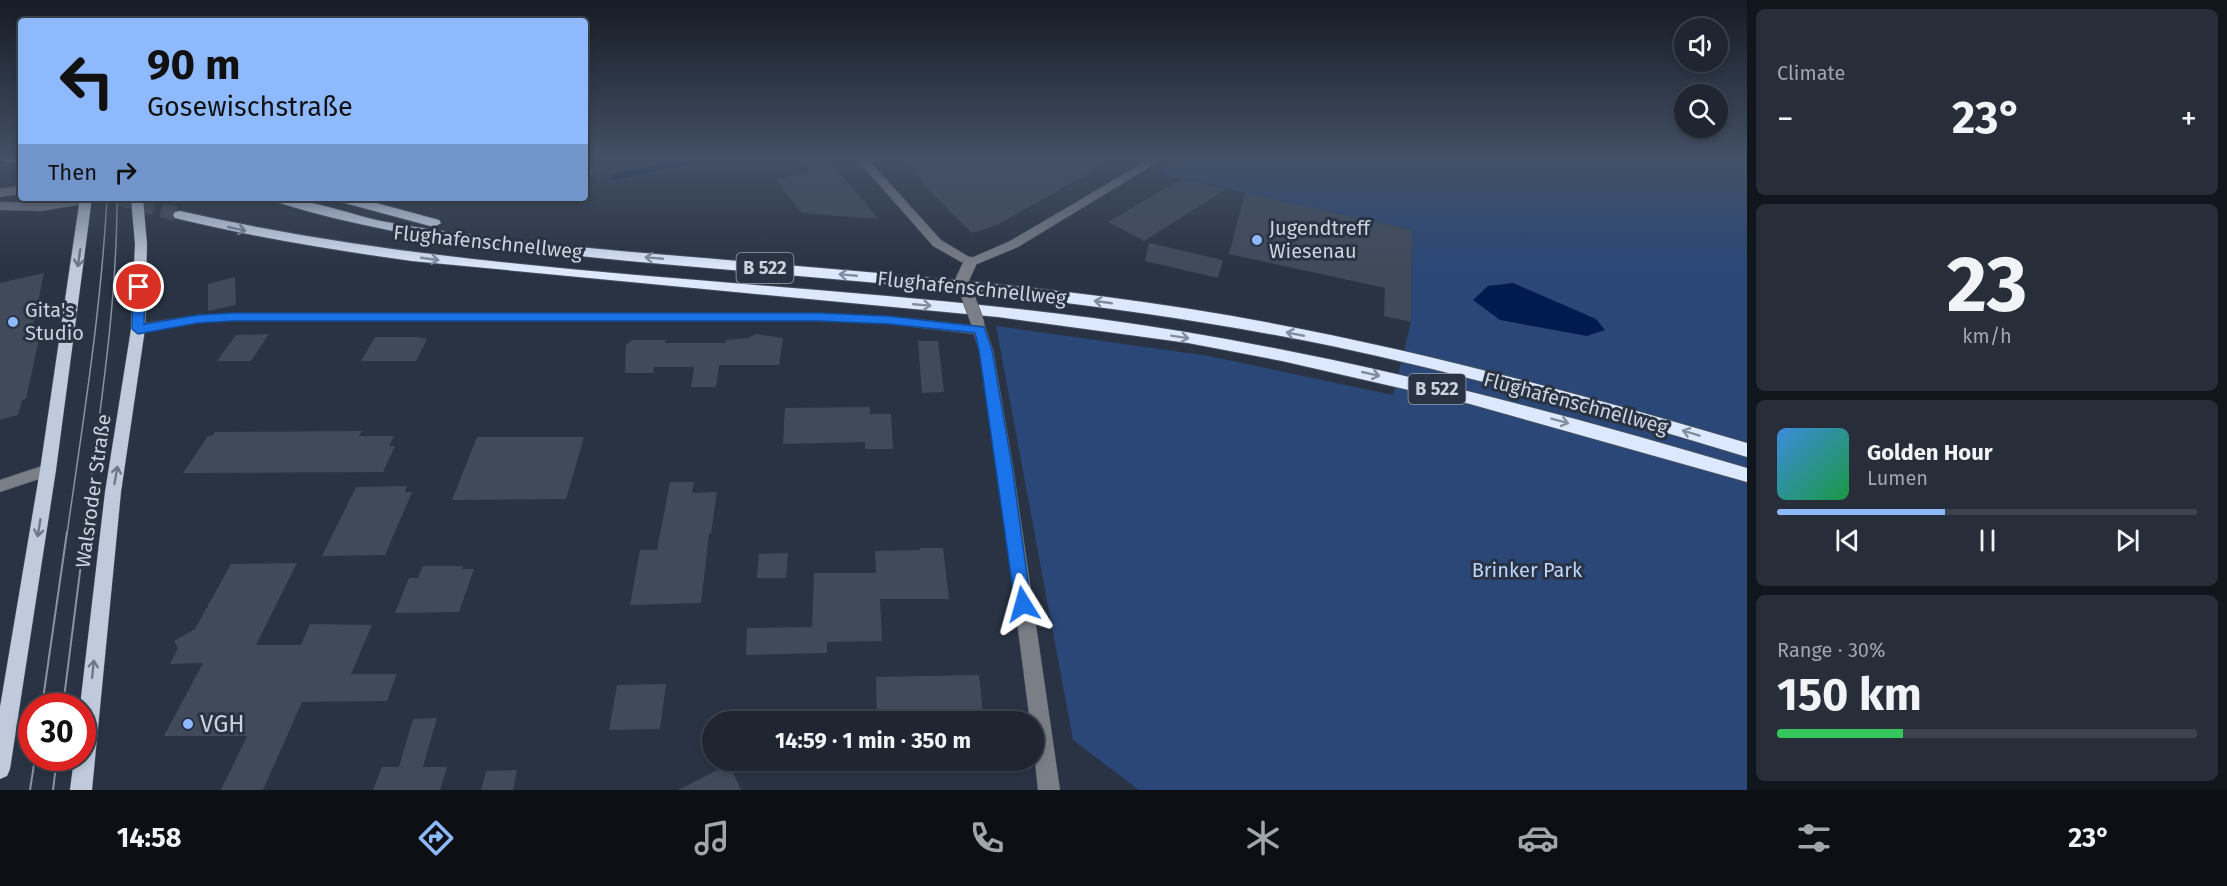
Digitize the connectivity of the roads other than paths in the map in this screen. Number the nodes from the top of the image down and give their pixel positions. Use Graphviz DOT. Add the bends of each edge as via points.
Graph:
graph roads {
  1 [pos="0,194"];
  2 [pos="893,194"];
  3 [pos="1099,194"];
  4 [pos="18,195"];
  5 [pos="77,201"];
  6 [pos="89,201"];
  7 [pos="137,201"];
  8 [pos="289,201"];
  9 [pos="354,201"];
  10 [pos="0,206"];
  11 [pos="180,215"];
  12 [pos="456,237"];
  13 [pos="970,263"];
  14 [pos="979,327"];
  15 [pos="138,329"];
  16 [pos="1747,450"];
  17 [pos="48,470"];
  18 [pos="1747,475"];
  19 [pos="0,486"];
  20 [pos="0,769"];
  21 [pos="81,790"];
  22 [pos="1049,790"];
  1 -- 4 [label="street"];
  2 -- 13 [label="street" via="937,243"];
  3 -- 13 [label="street" via="1014,244"];
  5 -- 10 [label="street" via="42,207"];
  6 -- 17 [label="main road, one-way"];
  7 -- 15 [label="main road, Walsroder Straße" via="141,244"];
  8 -- 12 [label="highway, B 522" via="357,219"];
  9 -- 12 [label="highway" via="429,220"];
  11 -- 18 [label="highway, Flughafenschnellweg / B 522, one-way" via="315,244 442,261 999,312 1122,327 1318,362 1439,389"];
  16 -- 12 [label="highway, Flughafenschnellweg / B 522, one-way" via="1536,389 1196,315 847,274"];
  13 -- 14 [label="street, bridge" via="962,280"];
  14 -- 15 [label="street" via="820,317 232,317"];
  14 -- 22 [label="street" via="1005,466"];
  21 -- 15 [label="main road, Walsroder Straße, one-way" via="113,492"];
  17 -- 19 [label="street"];
  17 -- 20 [label="main road, one-way"];
}
